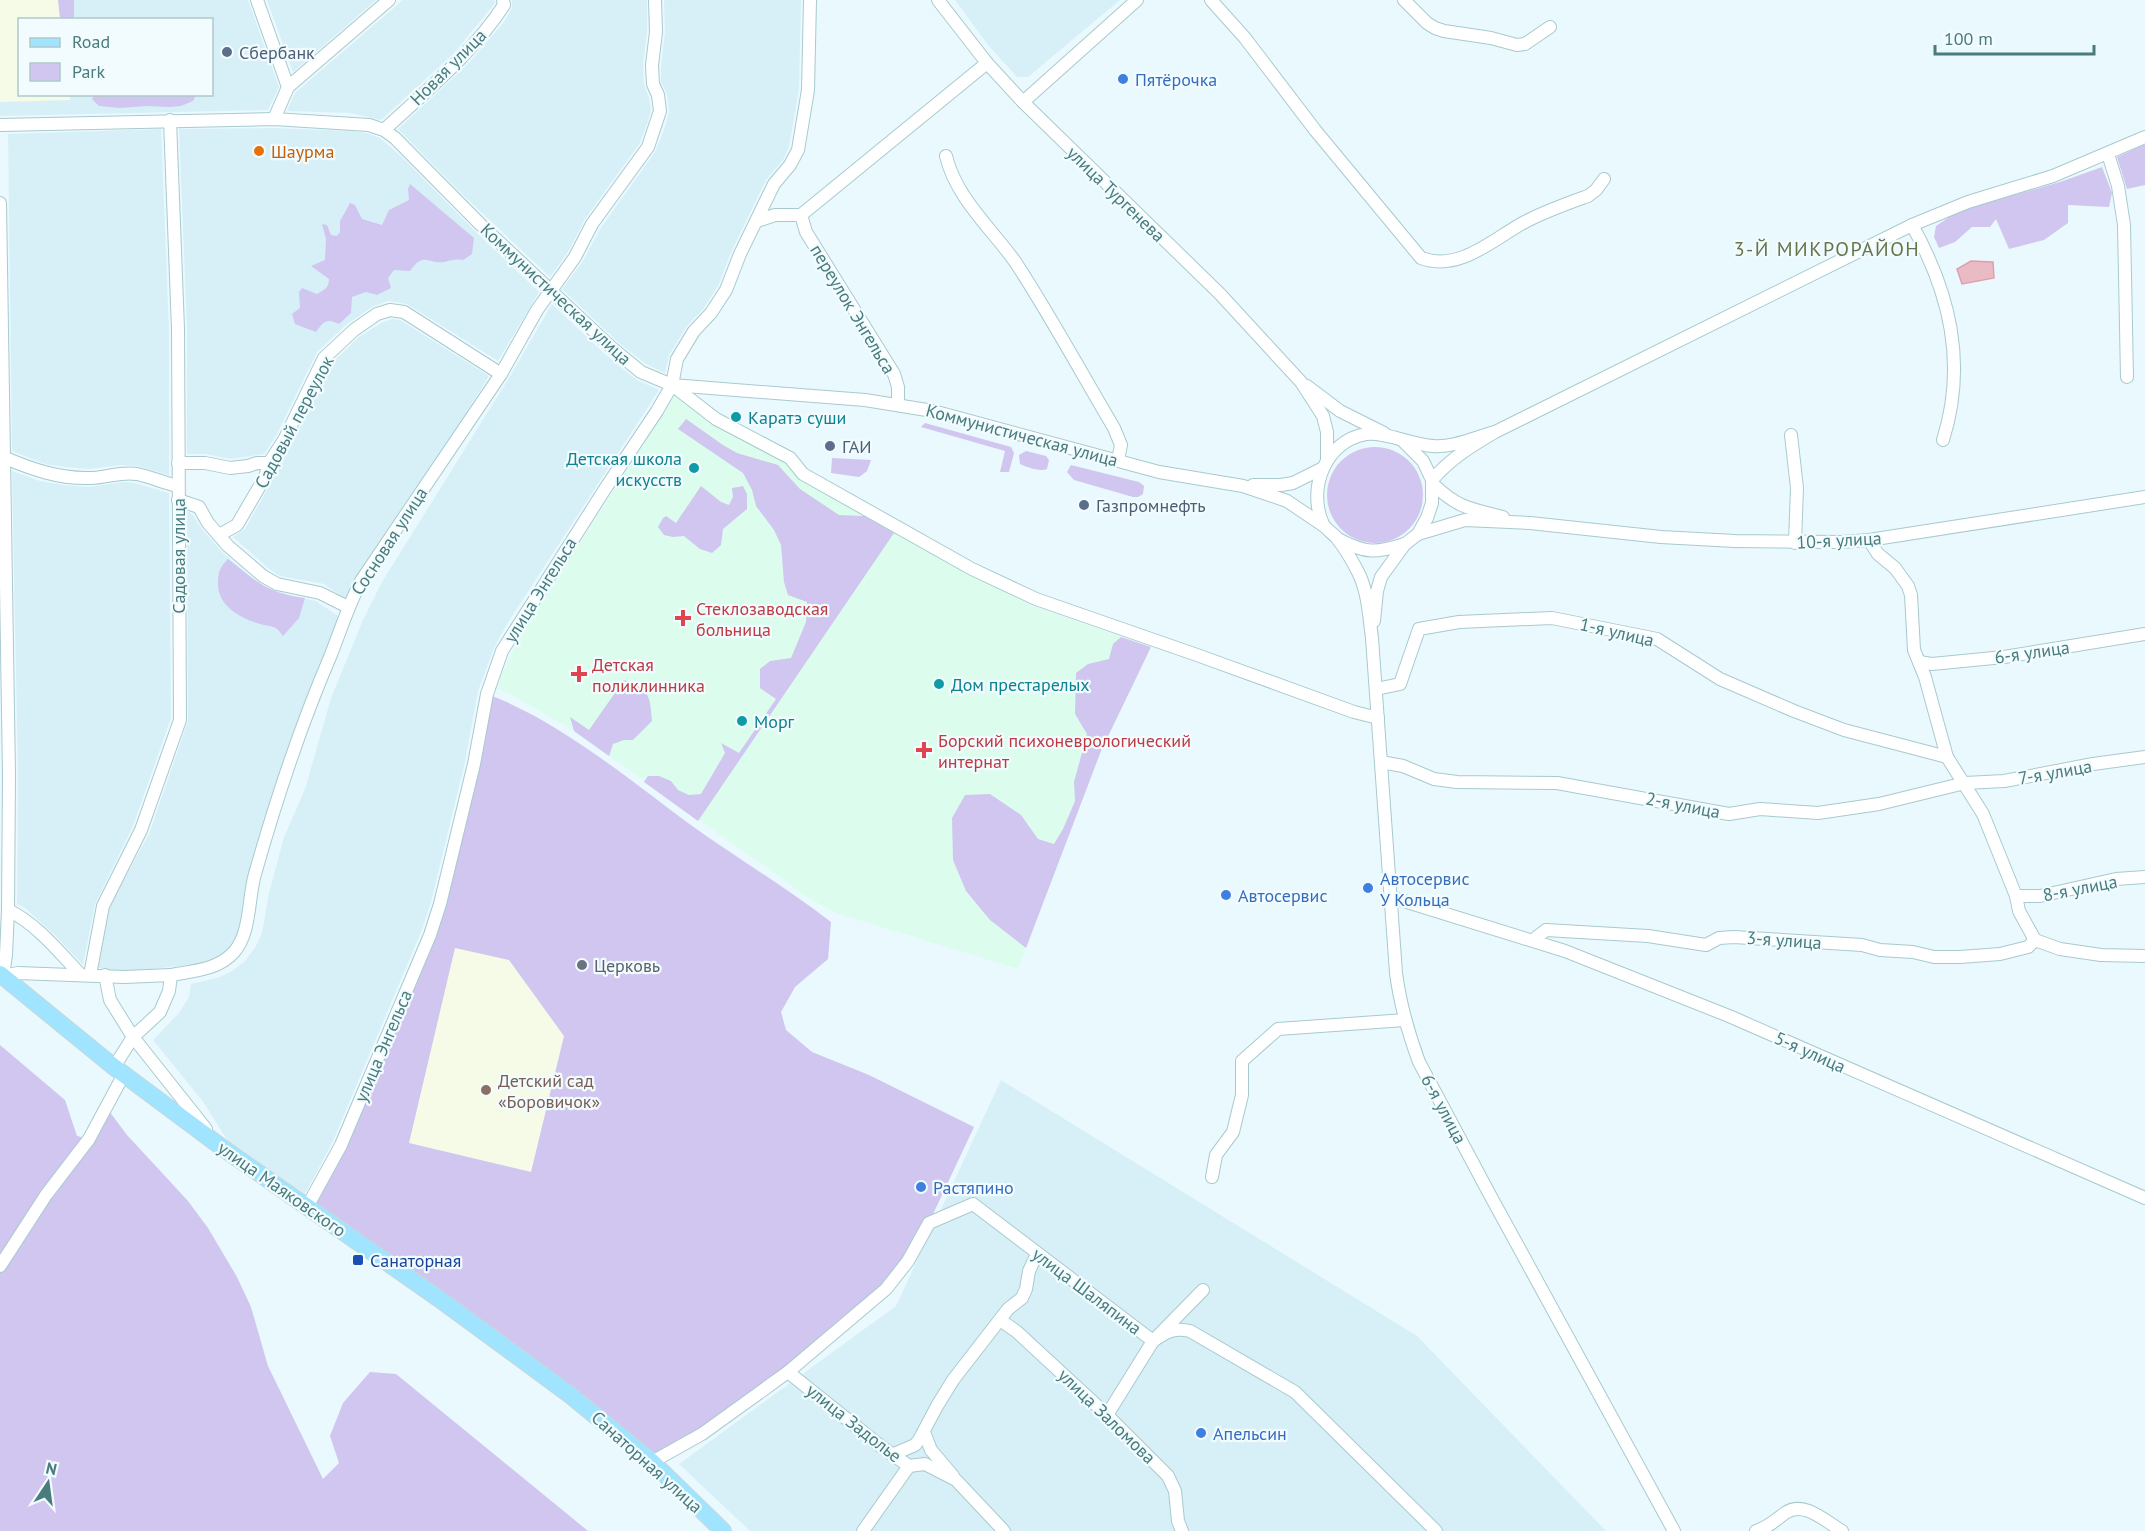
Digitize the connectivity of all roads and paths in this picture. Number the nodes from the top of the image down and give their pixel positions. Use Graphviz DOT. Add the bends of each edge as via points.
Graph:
graph roads {
  1 [pos="257,0"];
  2 [pos="389,0"];
  3 [pos="503,0"];
  4 [pos="656,0"];
  5 [pos="810,0"];
  6 [pos="939,0"];
  7 [pos="1137,0"];
  8 [pos="1211,0"];
  9 [pos="1404,0"];
  10 [pos="1550,27"];
  11 [pos="987,63"];
  12 [pos="288,87"];
  13 [pos="1023,102"];
  14 [pos="274,119"];
  15 [pos="170,120"];
  16 [pos="0,125"];
  17 [pos="384,130"];
  18 [pos="2145,137"];
  19 [pos="2108,154"];
  20 [pos="946,156"];
  21 [pos="1604,179"];
  22 [pos="0,203"];
  23 [pos="801,215"];
  24 [pos="757,220"];
  25 [pos="1912,225"];
  26 [pos="551,291"];
  27 [pos="1,295"];
  28 [pos="501,374"];
  29 [pos="2127,377"];
  30 [pos="1301,382"];
  31 [pos="672,385"];
  32 [pos="898,404"];
  33 [pos="1495,432"];
  34 [pos="1387,435"];
  35 [pos="1791,435"];
  36 [pos="1943,440"];
  37 [pos="1403,441"];
  38 [pos="3,457"];
  39 [pos="1118,460"];
  40 [pos="178,463"];
  41 [pos="269,463"];
  42 [pos="1325,463"];
  43 [pos="1433,482"];
  44 [pos="178,486"];
  45 [pos="1243,486"];
  46 [pos="2145,497"];
  47 [pos="178,500"];
  48 [pos="1530,523"];
  49 [pos="1324,526"];
  50 [pos="1418,534"];
  51 [pos="219,535"];
  52 [pos="1337,538"];
  53 [pos="1869,540"];
  54 [pos="1795,543"];
  55 [pos="1405,544"];
  56 [pos="348,607"];
  57 [pos="2145,634"];
  58 [pos="1372,638"];
  59 [pos="1918,662"];
  60 [pos="1376,689"];
  61 [pos="1378,718"];
  62 [pos="1947,757"];
  63 [pos="2145,758"];
  64 [pos="1381,762"];
  65 [pos="1965,783"];
  66 [pos="2145,877"];
  67 [pos="2016,896"];
  68 [pos="1391,897"];
  69 [pos="8,910"];
  70 [pos="1533,940"];
  71 [pos="2035,940"];
  72 [pos="2145,956"];
  73 [pos="2,975"];
  74 [pos="86,975"];
  75 [pos="105,975"];
  76 [pos="171,975"];
  77 [pos="1404,1020"];
  78 [pos="133,1037"];
  79 [pos="119,1070"];
  80 [pos="220,1146"];
  81 [pos="1212,1177"];
  82 [pos="2145,1198"];
  83 [pos="307,1207"];
  84 [pos="1037,1254"];
  85 [pos="0,1266"];
  86 [pos="1203,1290"];
  87 [pos="1000,1320"];
  88 [pos="1153,1341"];
  89 [pos="788,1372"];
  90 [pos="570,1395"];
  91 [pos="1107,1415"];
  92 [pos="924,1432"];
  93 [pos="894,1454"];
  94 [pos="652,1461"];
  95 [pos="909,1466"];
  96 [pos="956,1480"];
  97 [pos="723,1531"];
  98 [pos="863,1531"];
  99 [pos="1004,1531"];
  100 [pos="1182,1531"];
  101 [pos="1436,1531"];
  102 [pos="1674,1531"];
  103 [pos="1756,1531"];
  104 [pos="1842,1531"];
  1 -- 12 [label="street"];
  2 -- 12 [label="street"];
  3 -- 17 [label="street, Новая улица" via="496,17 460,59"];
  4 -- 26 [label="street, Сосновая улица" via="652,65 660,111 648,147 592,224"];
  5 -- 24 [label="street, улица Энгельса" via="808,90 798,150 774,184"];
  6 -- 11 [label="street, улица Тургенева"];
  7 -- 13 [label="street"];
  8 -- 21 [label="street" via="1421,258 1439,262 1464,257 1524,223 1588,196"];
  9 -- 10 [label="street" via="1435,28 1517,45"];
  11 -- 13 [label="street, улица Тургенева"];
  11 -- 23 [label="street"];
  12 -- 14 [label="street"];
  13 -- 30 [label="street, улица Тургенева" via="1220,294"];
  14 -- 15 [label="street, Коммунистическая улица"];
  14 -- 17 [label="street, Коммунистическая улица" via="350,122"];
  15 -- 16 [label="street, Коммунистическая улица"];
  15 -- 40 [label="street, Садовая улица" via="178,329"];
  17 -- 26 [label="street, Коммунистическая улица"];
  18 -- 19 [label="street"];
  19 -- 25 [label="street"];
  19 -- 29 [label="street" via="2124,225"];
  20 -- 39 [label="street" via="963,194 1015,263 1114,428 1121,445"];
  22 -- 27 [label="street"];
  23 -- 24 [label="street"];
  23 -- 32 [label="street, переулок Энгельса" via="806,232 894,374"];
  24 -- 31 [label="street, улица Энгельса" via="726,291 677,359"];
  25 -- 33 [label="street"];
  25 -- 36 [label="street" via="1941,285 1951,330 1955,373 1950,418"];
  26 -- 28 [label="street, Сосновая улица"];
  26 -- 31 [label="street, Коммунистическая улица" via="641,372"];
  27 -- 38 [label="street"];
  28 -- 41 [label="street, Садовый переулок" via="404,312 390,310 354,330 324,358"];
  28 -- 56 [label="street, Сосновая улица" via="361,581"];
  30 -- 34 [label="street, улица Тургенева" via="1340,411"];
  30 -- 42 [label="street, улица Тургенева" via="1323,416 1327,432"];
  31 -- 32 [label="street, Коммунистическая улица"];
  31 -- 61 [label="street" via="716,419 790,458 803,474 1036,599"];
  31 -- 83 [label="street, улица Энгельса" via="498,661 430,935 341,1145"];
  32 -- 39 [label="street, Коммунистическая улица"];
  33 -- 37 [label="street" via="1435,447"];
  33 -- 43 [label="street" via="1443,466"];
  34 -- 37 [label="street"];
  34 -- 42 [label="street" via="1366,434 1352,440 1339,447"];
  35 -- 54 [label="street" via="1797,488"];
  37 -- 43 [label="street" via="1423,461"];
  38 -- 44 [label="street" via="64,476 137,474"];
  38 -- 69 [label="street"];
  39 -- 45 [label="street, Коммунистическая улица" via="1159,472"];
  40 -- 41 [label="street" via="230,468"];
  40 -- 44 [label="street, Садовая улица"];
  41 -- 51 [label="street, Садовый переулок" via="237,525"];
  42 -- 45 [label="street, Коммунистическая улица" via="1293,483"];
  42 -- 49 [label="street" via="1317,488"];
  43 -- 48 [label="street, 10-я улица" via="1449,499 1464,507"];
  43 -- 50 [label="street" via="1432,503"];
  44 -- 47 [label="street, Садовая улица"];
  45 -- 49 [label="street, Коммунистическая улица" via="1287,501"];
  46 -- 53 [label="street, 10-я улица"];
  47 -- 51 [label="street" via="199,507"];
  47 -- 74 [label="street, Садовая улица" via="180,720 141,830 103,906"];
  48 -- 50 [label="street, 10-я улица" via="1465,520"];
  48 -- 54 [label="street, 10-я улица" via="1661,537"];
  49 -- 52 [label="street"];
  50 -- 55 [label="street"];
  51 -- 56 [label="street" via="277,584 320,592"];
  52 -- 55 [label="street" via="1357,549 1382,551"];
  52 -- 58 [label="street" via="1359,573"];
  53 -- 54 [label="street, 10-я улица"];
  53 -- 59 [label="street" via="1878,555 1908,585"];
  55 -- 58 [label="street" via="1381,577"];
  56 -- 76 [label="street, Сосновая улица" via="288,768 254,875 243,939 218,965"];
  57 -- 59 [label="street, 6-я улица" via="2004,657"];
  58 -- 60 [label="street, 6-я улица"];
  59 -- 62 [label="street"];
  60 -- 61 [label="street, 6-я улица"];
  60 -- 62 [label="street, 1-я улица" via="1400,684 1419,629 1459,622 1552,618 1657,639 1720,680 1794,711 1844,730"];
  61 -- 64 [label="street, 6-я улица"];
  62 -- 65 [label="street"];
  63 -- 65 [label="street, 7-я улица" via="2004,781"];
  64 -- 65 [label="street, 2-я улица" via="1457,782 1557,783 1729,814 1761,809 1818,813 1878,804"];
  64 -- 68 [label="street, 6-я улица"];
  65 -- 67 [label="street" via="1983,814"];
  66 -- 67 [label="street, 8-я улица" via="2116,879 2040,896"];
  67 -- 71 [label="street" via="2019,911"];
  68 -- 70 [label="street, 5-я улица"];
  68 -- 77 [label="street, 6-я улица" via="1396,973"];
  69 -- 73 [label="street"];
  69 -- 74 [label="street" via="19,915"];
  70 -- 71 [label="street, 3-я улица" via="1546,930 1648,936 1706,945 1719,938 1734,937 1862,945 1934,957 2000,954 2028,947"];
  70 -- 82 [label="street, 5-я улица" via="1729,1016"];
  71 -- 72 [label="street" via="2061,949 2102,955"];
  73 -- 74 [label="street, Сосновая улица"];
  73 -- 79 [label="main road, улица Маяковского"];
  74 -- 75 [label="street, Сосновая улица"];
  75 -- 76 [label="street, Сосновая улица"];
  75 -- 78 [label="street" via="110,1000"];
  76 -- 78 [label="street" via="170,990 160,1012"];
  77 -- 81 [label="street" via="1278,1029 1242,1060 1238,1113 1233,1132 1216,1155"];
  77 -- 102 [label="street, 6-я улица" via="1419,1062"];
  78 -- 79 [label="street"];
  78 -- 80 [label="street"];
  79 -- 80 [label="main road, улица Маяковского"];
  79 -- 85 [label="street" via="89,1139 46,1195"];
  80 -- 83 [label="main road, улица Маяковского"];
  83 -- 90 [label="main road, улица Маяковского"];
  84 -- 87 [label="street" via="1022,1298"];
  84 -- 88 [label="street, улица Шаляпина"];
  84 -- 89 [label="street, улица Шаляпина" via="973,1204 929,1223 908,1261 886,1289"];
  86 -- 88 [label="street"];
  87 -- 91 [label="street, улица Заломова" via="1016,1330"];
  87 -- 92 [label="street" via="953,1380"];
  88 -- 91 [label="street"];
  88 -- 101 [label="street, улица Шаляпина" via="1178,1328 1190,1331 1295,1392"];
  89 -- 93 [label="street, улица Задолье"];
  89 -- 94 [label="street" via="702,1434"];
  90 -- 94 [label="main road, Санаторная улица"];
  91 -- 100 [label="street, улица Заломова" via="1173,1482"];
  92 -- 93 [label="street" via="915,1445"];
  92 -- 96 [label="street" via="931,1449"];
  93 -- 95 [label="street, улица Задолье"];
  94 -- 97 [label="main road, Санаторная улица"];
  95 -- 96 [label="street, улица Задолье" via="925,1464"];
  95 -- 98 [label="street"];
  96 -- 99 [label="street, улица Задолье"];
  103 -- 104 [label="street" via="1798,1508"];
}
